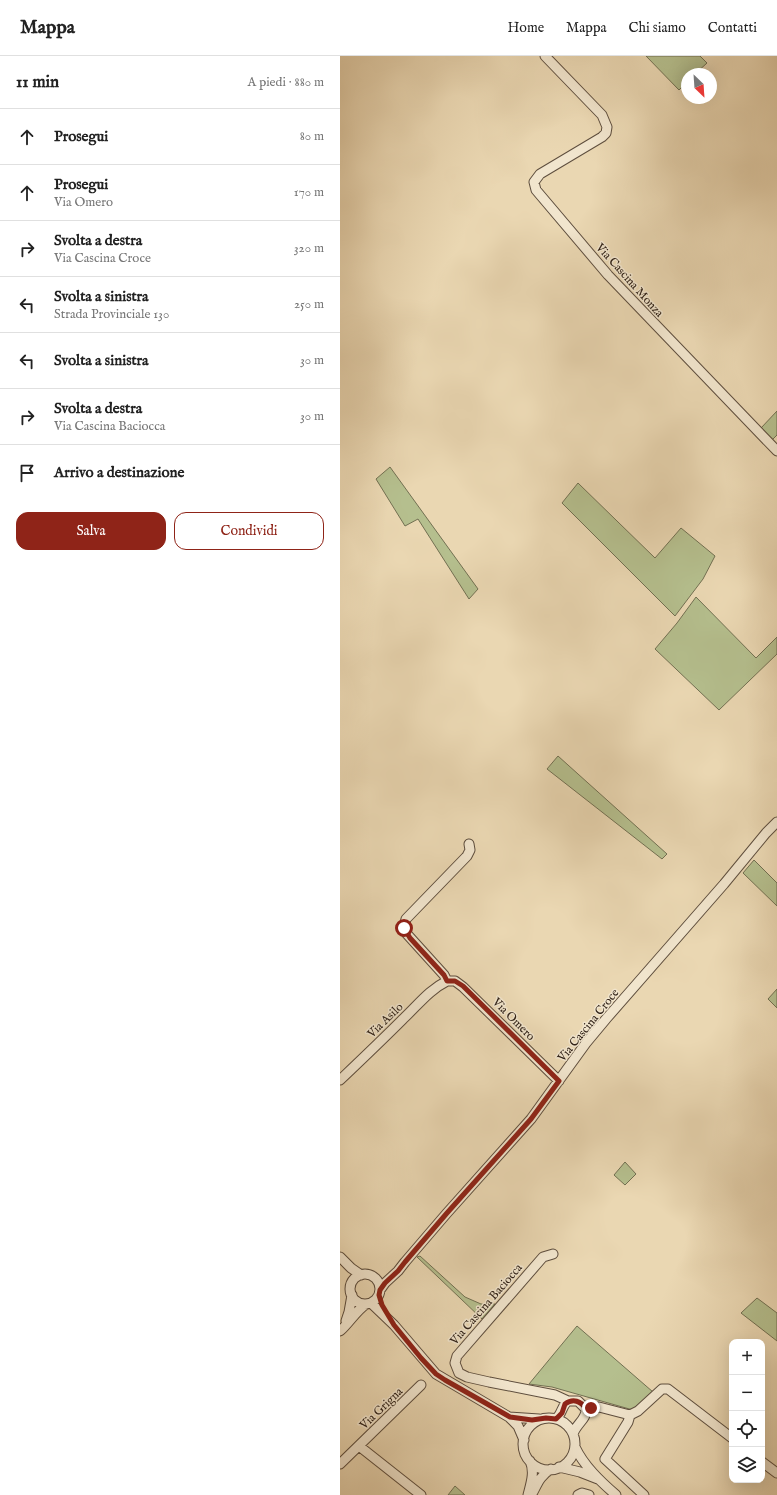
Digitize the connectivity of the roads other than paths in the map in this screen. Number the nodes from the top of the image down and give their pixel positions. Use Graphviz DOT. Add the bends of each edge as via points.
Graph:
graph roads {
  1 [pos="545,56"];
  2 [pos="777,451"];
  3 [pos="777,822"];
  4 [pos="469,844"];
  5 [pos="447,981"];
  6 [pos="340,1080"];
  7 [pos="559,1081"];
  8 [pos="554,1254"];
  9 [pos="340,1258"];
  10 [pos="404,1263"];
  11 [pos="361,1275"];
  12 [pos="372,1276"];
  13 [pos="352,1282"];
  14 [pos="380,1293"];
  15 [pos="352,1295"];
  16 [pos="369,1304"];
  17 [pos="394,1325"];
  18 [pos="342,1329"];
  19 [pos="421,1385"];
  20 [pos="566,1404"];
  21 [pos="586,1409"];
  22 [pos="630,1415"];
  23 [pos="510,1417"];
  24 [pos="541,1419"];
  25 [pos="556,1419"];
  26 [pos="573,1434"];
  27 [pos="729,1436"];
  28 [pos="524,1440"];
  29 [pos="359,1446"];
  30 [pos="575,1447"];
  31 [pos="529,1460"];
  32 [pos="340,1464"];
  33 [pos="765,1464"];
  34 [pos="555,1468"];
  35 [pos="777,1473"];
  36 [pos="598,1479"];
  37 [pos="421,1495"];
  38 [pos="530,1495"];
  39 [pos="578,1495"];
  40 [pos="589,1495"];
  41 [pos="616,1495"];
  42 [pos="644,1495"];
  1 -- 2 [label="street, Via Cascina Monza" via="602,115 607,127 606,133 595,141 540,174 534,182 536,190 608,275"];
  3 -- 7 [label="street, Via Cascina Croce" via="606,1019"];
  4 -- 5 [label="street" via="468,856 404,923 406,933"];
  5 -- 6 [label="street, Via Asilo" via="428,993"];
  5 -- 7 [label="street, Via Omero" via="455,981 463,986"];
  7 -- 10 [label="street, Via Cascina Croce" via="531,1119"];
  8 -- 20 [label="street, Via Cascina Baciocca" via="543,1257 458,1356 455,1363 459,1373 467,1377 548,1393 559,1396"];
  9 -- 11 [label="street"];
  9 -- 13 [label="street"];
  10 -- 12 [label="street, Via Cascina Croce" via="390,1272"];
  10 -- 14 [label="street, Via Cascina Croce" via="385,1283"];
  11 -- 12 [label="street"];
  11 -- 13 [label="street"];
  12 -- 14 [label="street" via="378,1282"];
  13 -- 15 [label="street"];
  14 -- 16 [label="street"];
  14 -- 17 [label="street" via="382,1305"];
  15 -- 16 [label="street" via="357,1302"];
  15 -- 18 [label="street"];
  16 -- 17 [label="street"];
  16 -- 18 [label="street" via="357,1311"];
  17 -- 23 [label="street" via="436,1374"];
  19 -- 29 [label="street, Via Grigna"];
  20 -- 21 [label="street" via="578,1401"];
  20 -- 25 [label="street"];
  21 -- 22 [label="street" via="599,1406"];
  21 -- 26 [label="street" via="584,1419 577,1425"];
  22 -- 27 [label="street" via="662,1389 668,1389"];
  22 -- 42 [label="street" via="605,1459"];
  23 -- 24 [label="street"];
  23 -- 28 [label="street" via="518,1426"];
  24 -- 25 [label="street"];
  24 -- 28 [label="street" via="529,1427"];
  25 -- 26 [label="street" via="565,1423"];
  26 -- 30 [label="street"];
  28 -- 31 [label="street" via="525,1454"];
  29 -- 32 [label="street, Via Grigna"];
  29 -- 37 [label="street"];
  30 -- 34 [label="street" via="570,1459"];
  30 -- 36 [label="street" via="579,1456"];
  31 -- 34 [label="street" via="539,1467"];
  31 -- 38 [label="street" via="533,1467"];
  33 -- 35 [label="street"];
  34 -- 36 [label="street" via="580,1472"];
  34 -- 38 [label="street" via="544,1473"];
  36 -- 41 [label="street"];
  39 -- 40 [label="street"];
}
